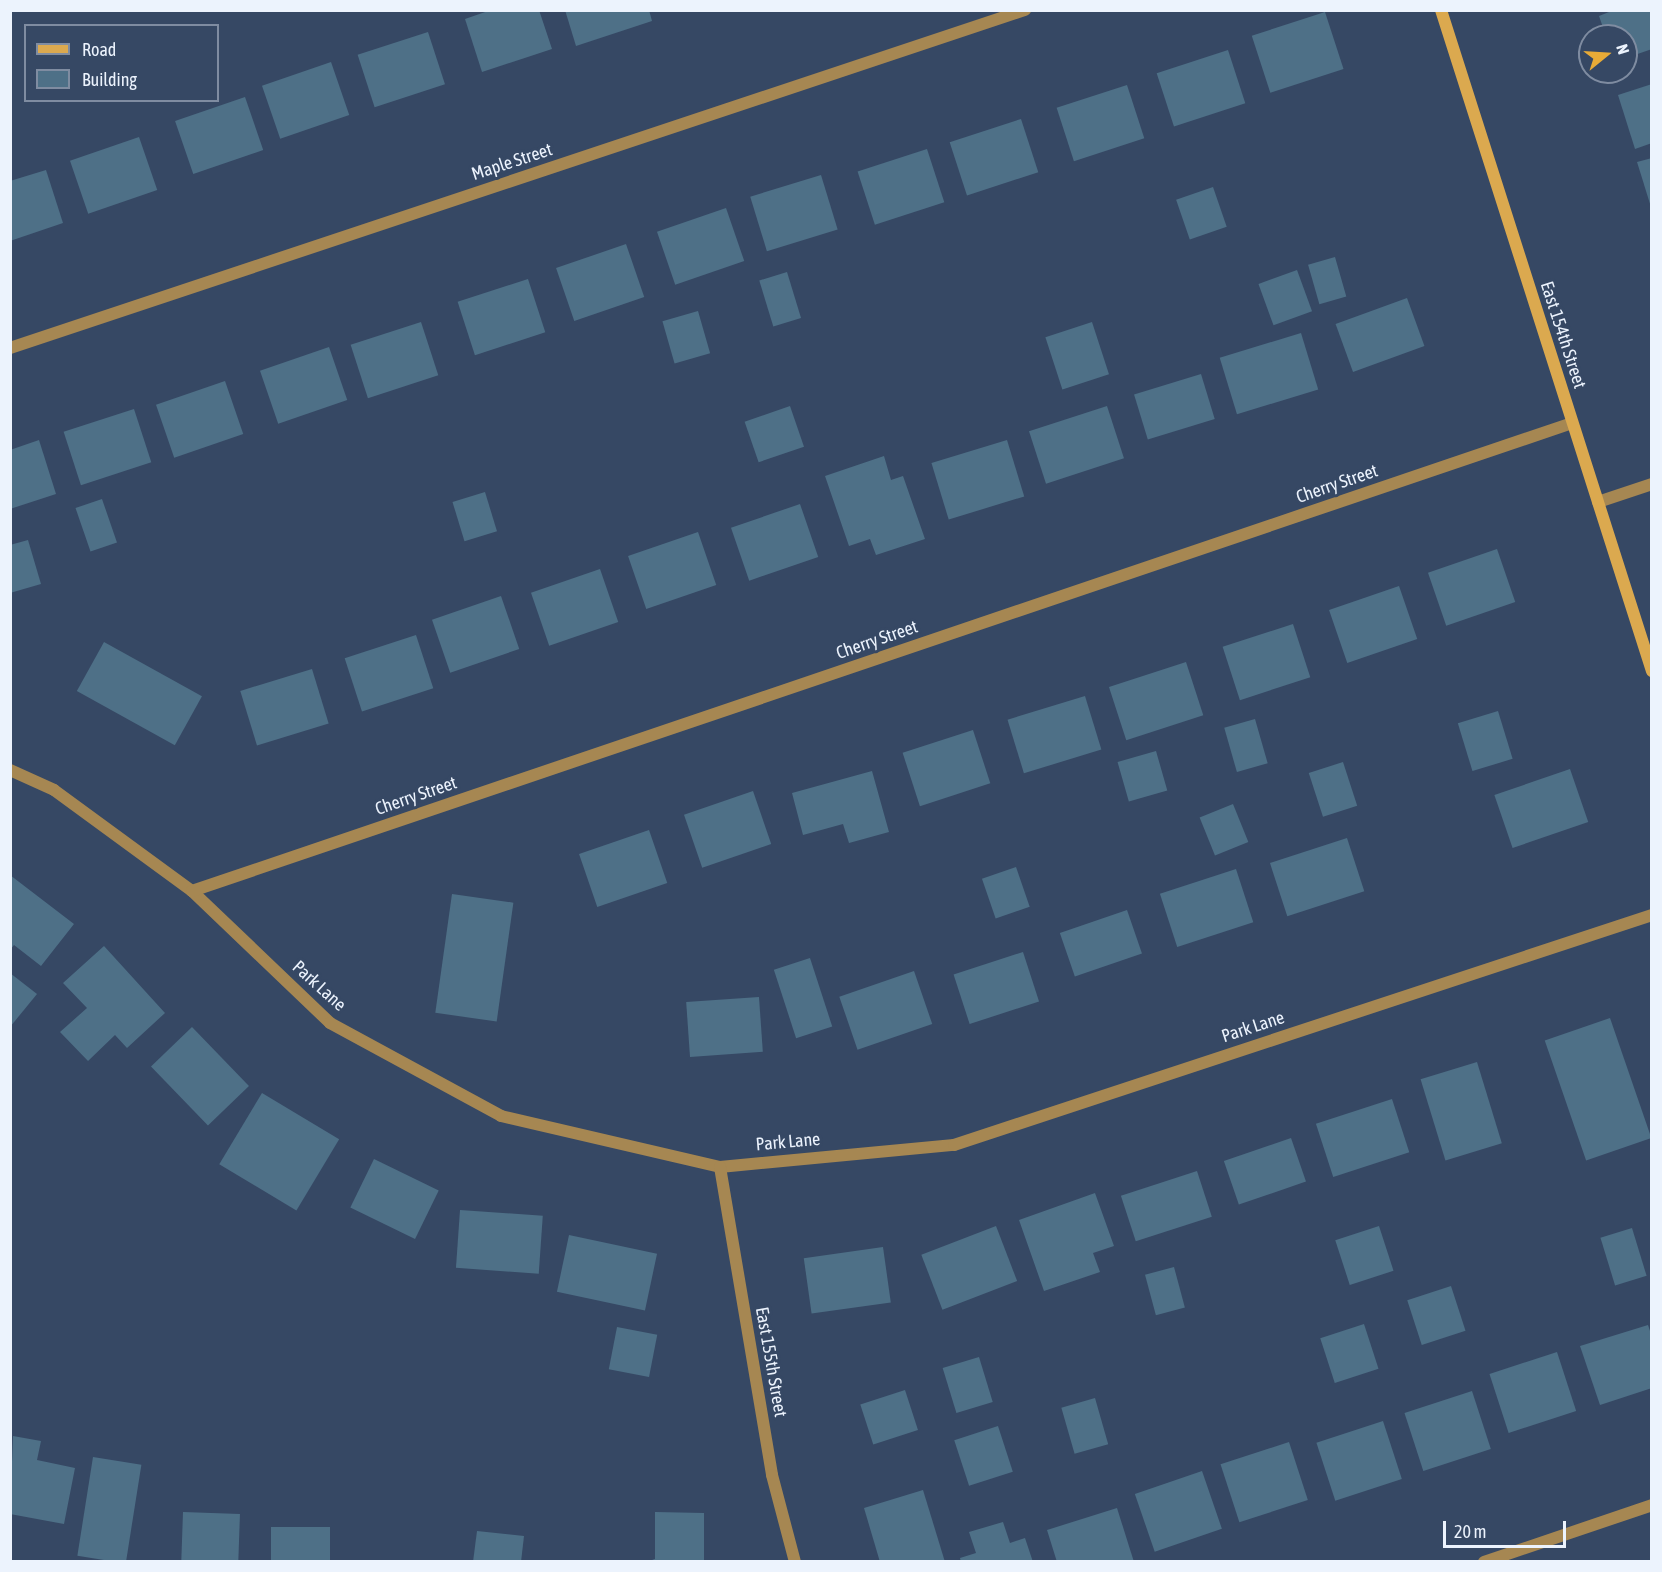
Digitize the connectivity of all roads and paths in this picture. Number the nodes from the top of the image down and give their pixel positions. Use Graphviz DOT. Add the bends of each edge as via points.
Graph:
graph roads {
  1 [pos="1025,10"];
  2 [pos="1441,10"];
  3 [pos="10,348"];
  4 [pos="1572,423"];
  5 [pos="1652,484"];
  6 [pos="1598,502"];
  7 [pos="1652,671"];
  8 [pos="10,770"];
  9 [pos="192,891"];
  10 [pos="1652,915"];
  11 [pos="720,1167"];
  12 [pos="1652,1505"];
  13 [pos="795,1562"];
  14 [pos="1484,1562"];
  1 -- 3 [label="street, Maple Street"];
  2 -- 4 [label="street, East 154th Street"];
  4 -- 6 [label="street, East 154th Street"];
  4 -- 9 [label="street, Cherry Street"];
  5 -- 6 [label="street"];
  6 -- 7 [label="street, East 154th Street"];
  8 -- 9 [label="street, Park Lane" via="54,790"];
  9 -- 11 [label="street, Park Lane" via="330,1023 501,1116"];
  10 -- 11 [label="street, Park Lane" via="954,1145"];
  11 -- 13 [label="street, East 155th Street" via="772,1475"];
  12 -- 14 [label="street"];
}
